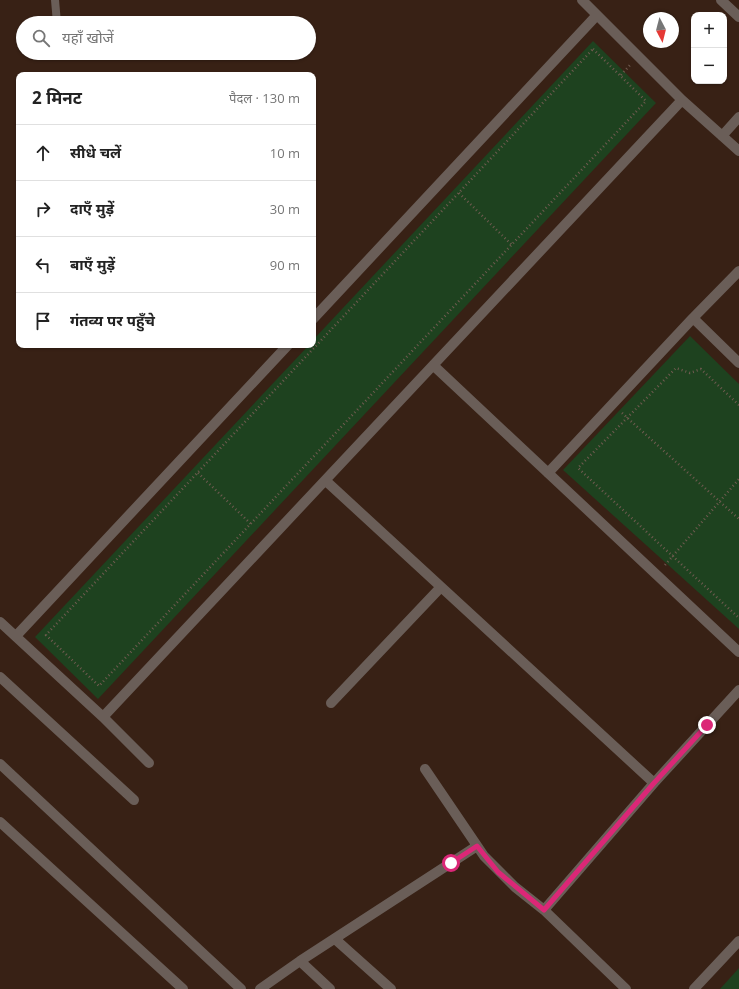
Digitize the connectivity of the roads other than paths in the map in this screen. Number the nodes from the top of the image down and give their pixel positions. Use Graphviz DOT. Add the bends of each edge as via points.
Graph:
graph roads {
  1 [pos="55,0"];
  2 [pos="582,0"];
  3 [pos="720,0"];
  4 [pos="597,15"];
  5 [pos="56,16"];
  6 [pos="739,17"];
  7 [pos="682,100"];
  8 [pos="739,118"];
  9 [pos="722,136"];
  10 [pos="739,151"];
  11 [pos="739,271"];
  12 [pos="316,316"];
  13 [pos="693,318"];
  14 [pos="285,348"];
  15 [pos="739,363"];
  16 [pos="434,366"];
  17 [pos="548,473"];
  18 [pos="326,481"];
  19 [pos="441,587"];
  20 [pos="0,622"];
  21 [pos="16,636"];
  22 [pos="739,652"];
  23 [pos="0,677"];
  24 [pos="739,690"];
  25 [pos="331,703"];
  26 [pos="103,717"];
  27 [pos="149,763"];
  28 [pos="0,764"];
  29 [pos="425,769"];
  30 [pos="654,783"];
  31 [pos="134,800"];
  32 [pos="1,826"];
  33 [pos="477,846"];
  34 [pos="544,910"];
  35 [pos="335,939"];
  36 [pos="739,941"];
  37 [pos="300,961"];
  38 [pos="182,989"];
  39 [pos="241,989"];
  40 [pos="260,989"];
  41 [pos="330,989"];
  42 [pos="391,989"];
  43 [pos="626,989"];
  44 [pos="694,989"];
  1 -- 5 [label="lane"];
  2 -- 4 [label="street"];
  3 -- 6 [label="street"];
  4 -- 7 [label="street"];
  4 -- 12 [label="street"];
  7 -- 9 [label="street"];
  7 -- 16 [label="street"];
  8 -- 9 [label="street"];
  9 -- 10 [label="street"];
  11 -- 13 [label="street"];
  13 -- 15 [label="street"];
  13 -- 17 [label="street"];
  14 -- 21 [label="street"];
  16 -- 17 [label="street"];
  16 -- 18 [label="street"];
  17 -- 22 [label="street"];
  18 -- 19 [label="street"];
  18 -- 26 [label="street"];
  19 -- 25 [label="street"];
  19 -- 30 [label="street"];
  20 -- 21 [label="street"];
  21 -- 26 [label="street"];
  23 -- 31 [label="street"];
  24 -- 30 [label="street"];
  26 -- 27 [label="street"];
  28 -- 39 [label="street"];
  29 -- 33 [label="street"];
  30 -- 34 [label="street"];
  32 -- 38 [label="street"];
  33 -- 34 [label="street" via="498,872"];
  33 -- 35 [label="street"];
  34 -- 43 [label="street"];
  35 -- 37 [label="street"];
  35 -- 42 [label="street"];
  36 -- 44 [label="street"];
  37 -- 40 [label="street"];
  37 -- 41 [label="street"];
}
